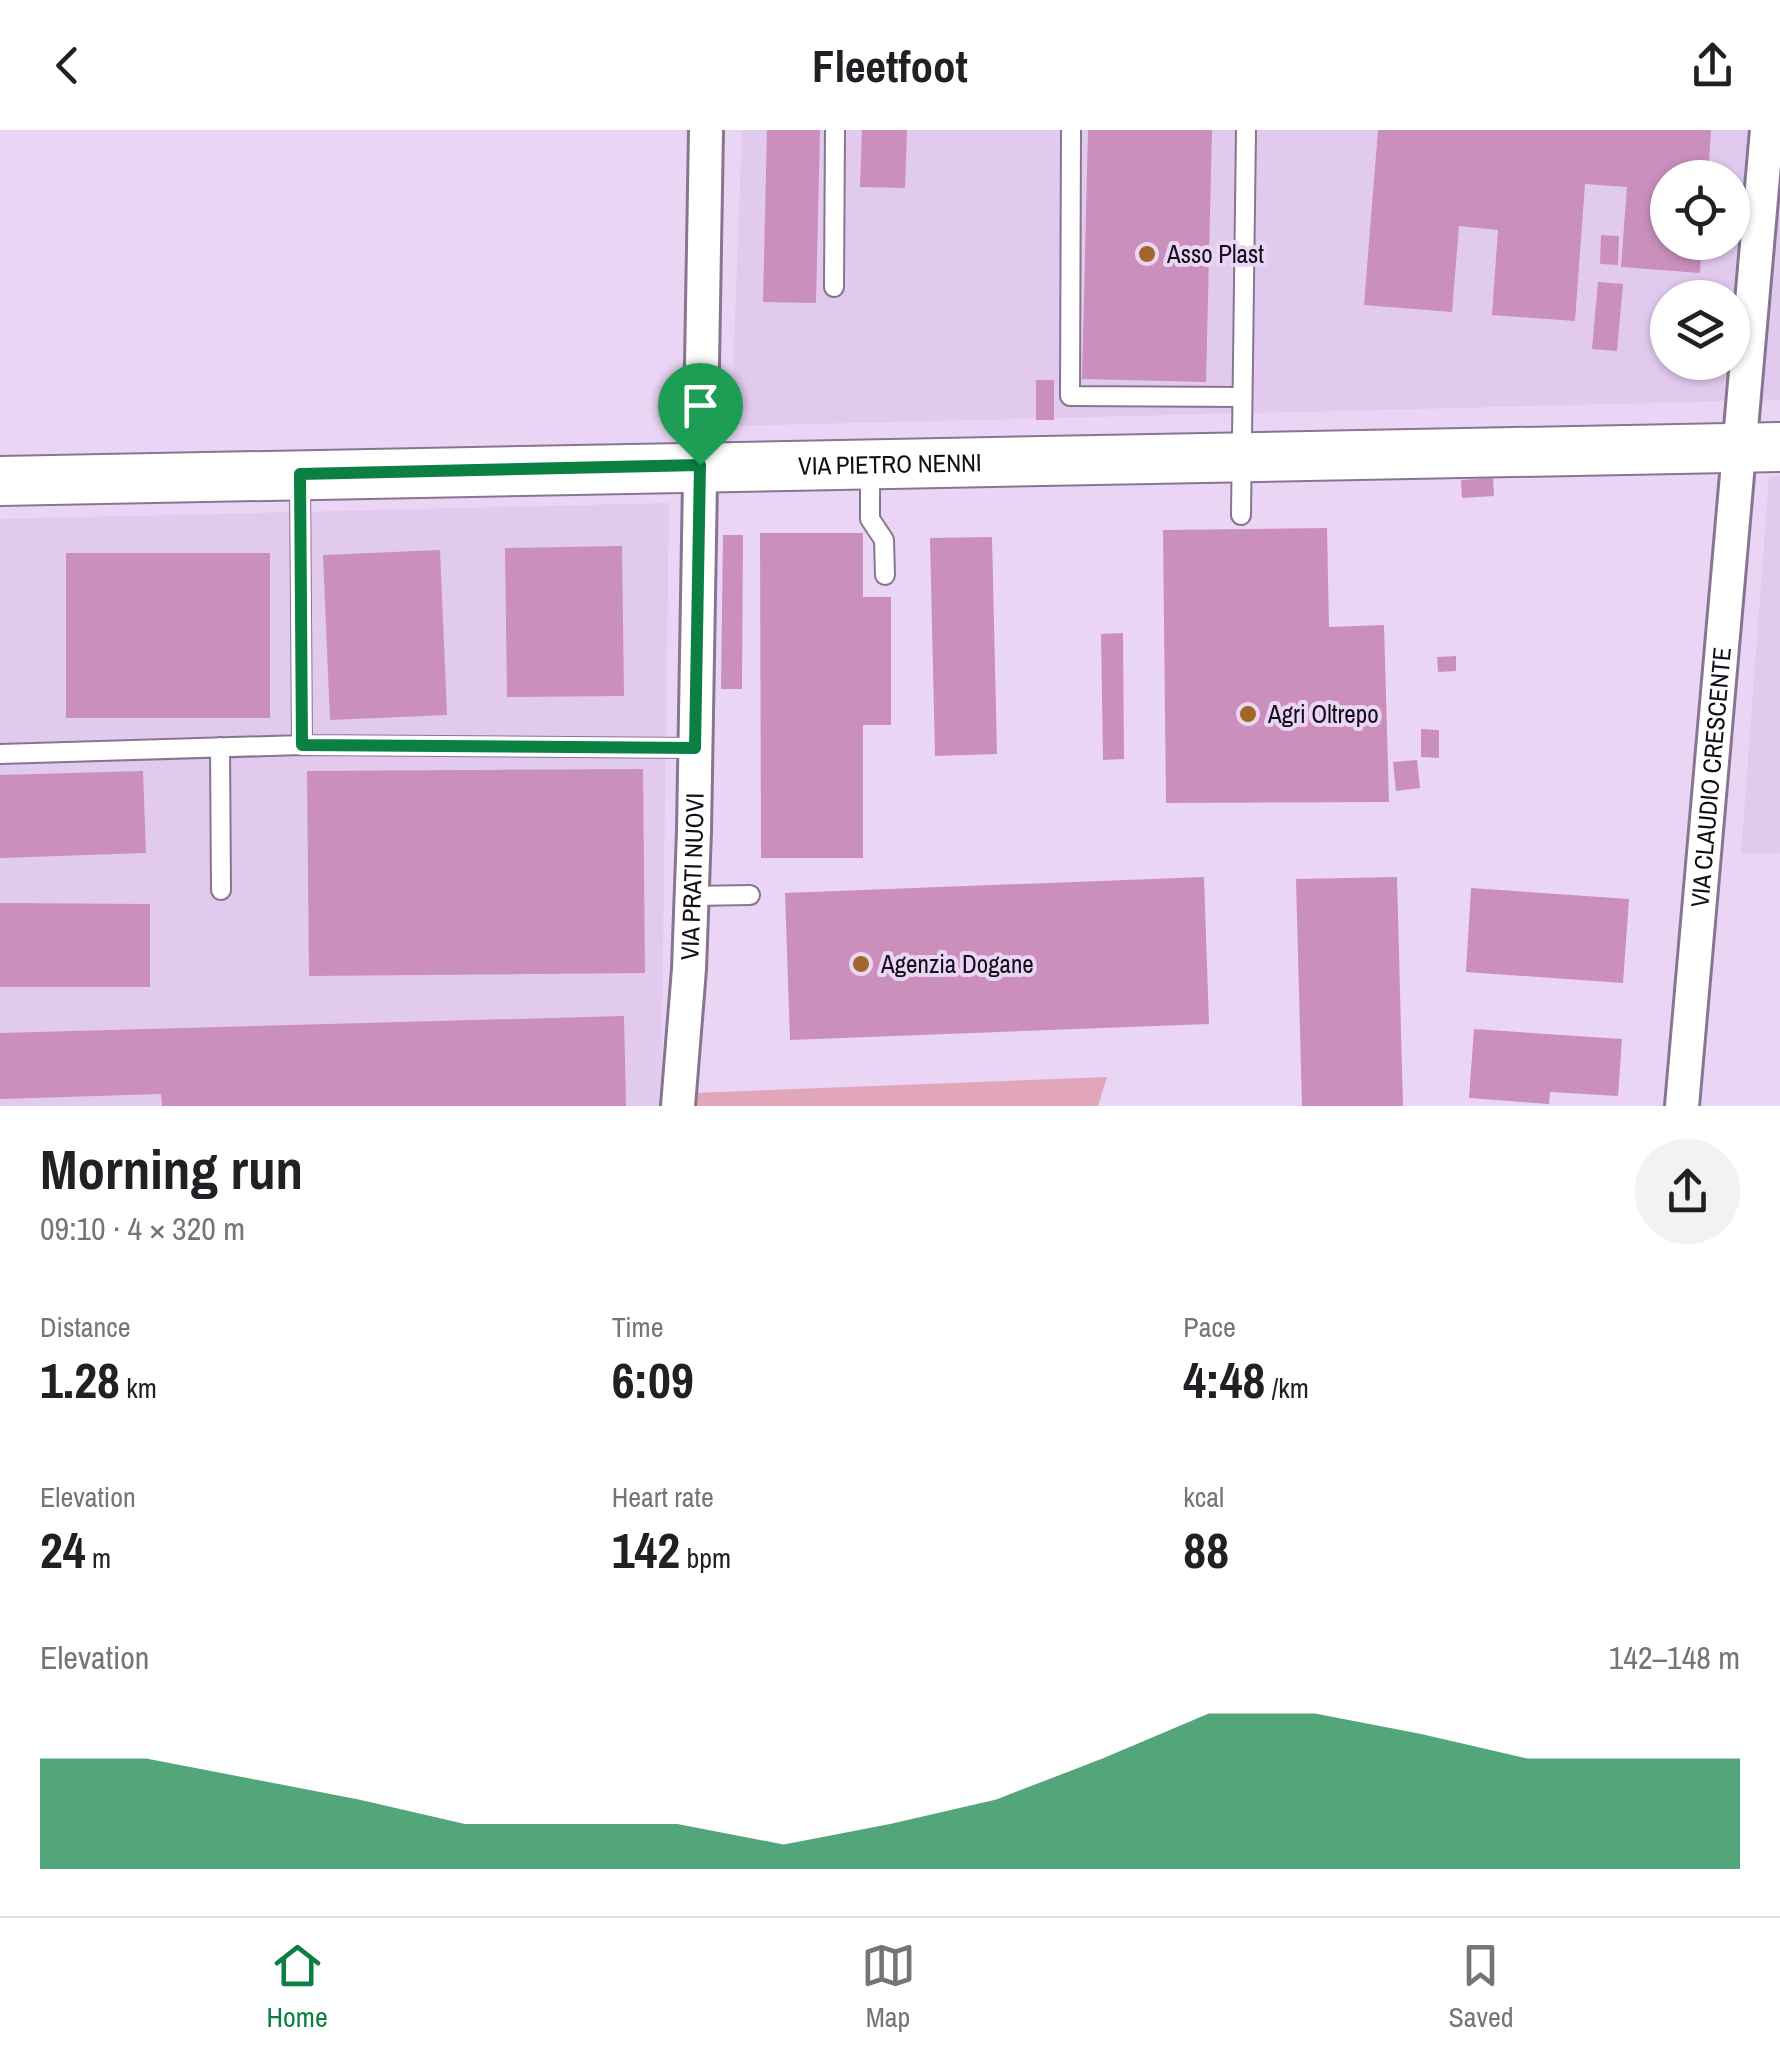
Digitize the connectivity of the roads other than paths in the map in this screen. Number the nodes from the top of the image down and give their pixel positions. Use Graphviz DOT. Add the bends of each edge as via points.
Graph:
graph roads {
  1 [pos="706,130"];
  2 [pos="835,130"];
  3 [pos="1071,130"];
  4 [pos="1246,130"];
  5 [pos="1766,130"];
  6 [pos="1768,262"];
  7 [pos="834,287"];
  8 [pos="1241,398"];
  9 [pos="1760,448"];
  10 [pos="1240,456"];
  11 [pos="870,462"];
  12 [pos="700,465"];
  13 [pos="300,474"];
  14 [pos="0,481"];
  15 [pos="1241,515"];
  16 [pos="885,575"];
  17 [pos="302,745"];
  18 [pos="220,747"];
  19 [pos="695,748"];
  20 [pos="0,754"];
  21 [pos="221,890"];
  22 [pos="750,895"];
  23 [pos="692,896"];
  24 [pos="678,1106"];
  25 [pos="1682,1106"];
  1 -- 12 [label="street, VIA PRATI NUOVI"];
  2 -- 7 [label="lane"];
  3 -- 8 [label="lane" via="1070,396"];
  4 -- 8 [label="lane"];
  5 -- 6 [label="street, VIA CLAUDIO CRESCENTE"];
  6 -- 9 [label="street, VIA CLAUDIO CRESCENTE"];
  8 -- 10 [label="lane"];
  9 -- 10 [label="street, VIA PIETRO NENNI"];
  9 -- 25 [label="street, VIA CLAUDIO CRESCENTE"];
  10 -- 11 [label="street, VIA PIETRO NENNI"];
  10 -- 15 [label="lane"];
  11 -- 12 [label="street, VIA PIETRO NENNI"];
  11 -- 16 [label="lane" via="870,518 884,540"];
  12 -- 13 [label="street, VIA PIETRO NENNI"];
  12 -- 19 [label="street, VIA PRATI NUOVI"];
  13 -- 14 [label="street, VIA PIETRO NENNI"];
  13 -- 17 [label="lane"];
  17 -- 18 [label="lane"];
  17 -- 19 [label="lane"];
  18 -- 20 [label="lane"];
  18 -- 21 [label="lane"];
  19 -- 23 [label="street, VIA PRATI NUOVI"];
  22 -- 23 [label="lane"];
  23 -- 24 [label="street, VIA PRATI NUOVI"];
}
